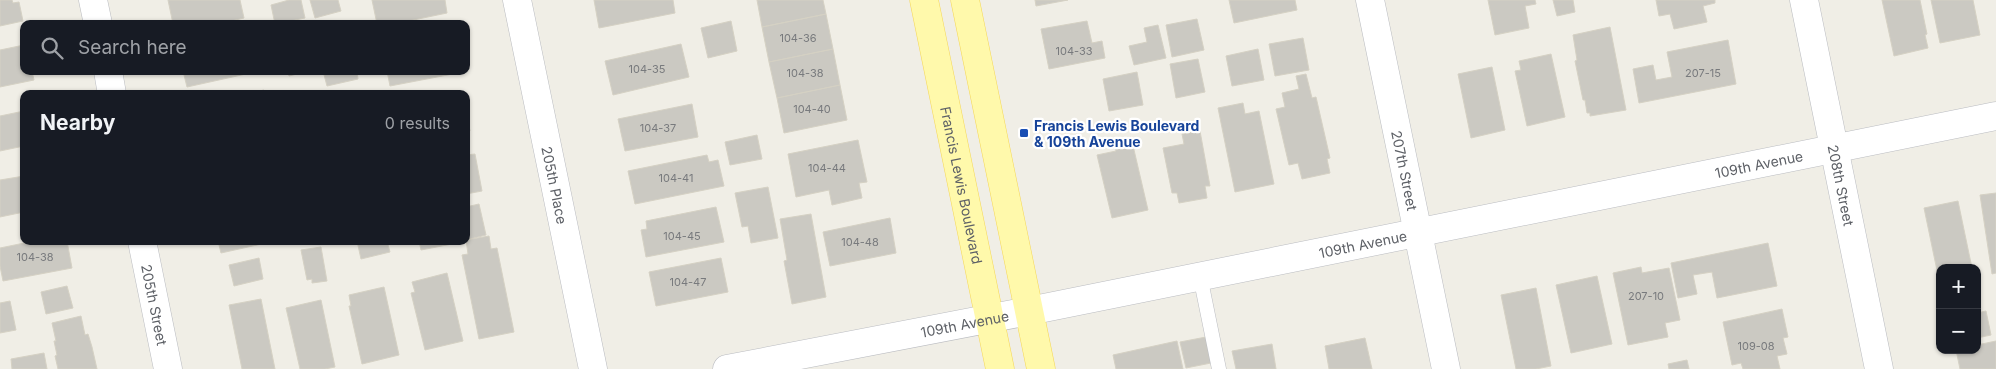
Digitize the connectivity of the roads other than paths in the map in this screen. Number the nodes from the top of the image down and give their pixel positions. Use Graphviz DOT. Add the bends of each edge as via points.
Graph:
graph roads {
  1 [pos="93,0"];
  2 [pos="517,0"];
  3 [pos="924,0"];
  4 [pos="965,0"];
  5 [pos="1370,0"];
  6 [pos="1804,0"];
  7 [pos="97,20"];
  8 [pos="109,75"];
  9 [pos="111,90"];
  10 [pos="1996,116"];
  11 [pos="1835,148"];
  12 [pos="1417,233"];
  13 [pos="143,245"];
  14 [pos="1200,276"];
  15 [pos="1029,311"];
  16 [pos="990,319"];
  17 [pos="815,361"];
  18 [pos="168,369"];
  19 [pos="593,369"];
  20 [pos="727,369"];
  21 [pos="1000,369"];
  22 [pos="1041,369"];
  23 [pos="1219,369"];
  24 [pos="1446,369"];
  25 [pos="1879,369"];
  1 -- 7 [label="street"];
  2 -- 19 [label="street, 205th Place"];
  3 -- 16 [label="main road, Francis Lewis Boulevard"];
  4 -- 15 [label="main road"];
  5 -- 12 [label="street, 207th Street"];
  6 -- 11 [label="street, 208th Street"];
  8 -- 9 [label="street"];
  10 -- 11 [label="street, 109th Avenue"];
  11 -- 12 [label="street, 109th Avenue"];
  11 -- 25 [label="street, 208th Street"];
  12 -- 14 [label="street, 109th Avenue"];
  12 -- 24 [label="street, 207th Street"];
  13 -- 18 [label="street, 205th Street"];
  14 -- 15 [label="street, 109th Avenue"];
  14 -- 23 [label="lane"];
  15 -- 16 [label="street, 109th Avenue"];
  15 -- 22 [label="main road"];
  16 -- 17 [label="street, 109th Avenue"];
  16 -- 21 [label="main road, Francis Lewis Boulevard"];
  17 -- 20 [label="street, 109th Avenue"];
}
